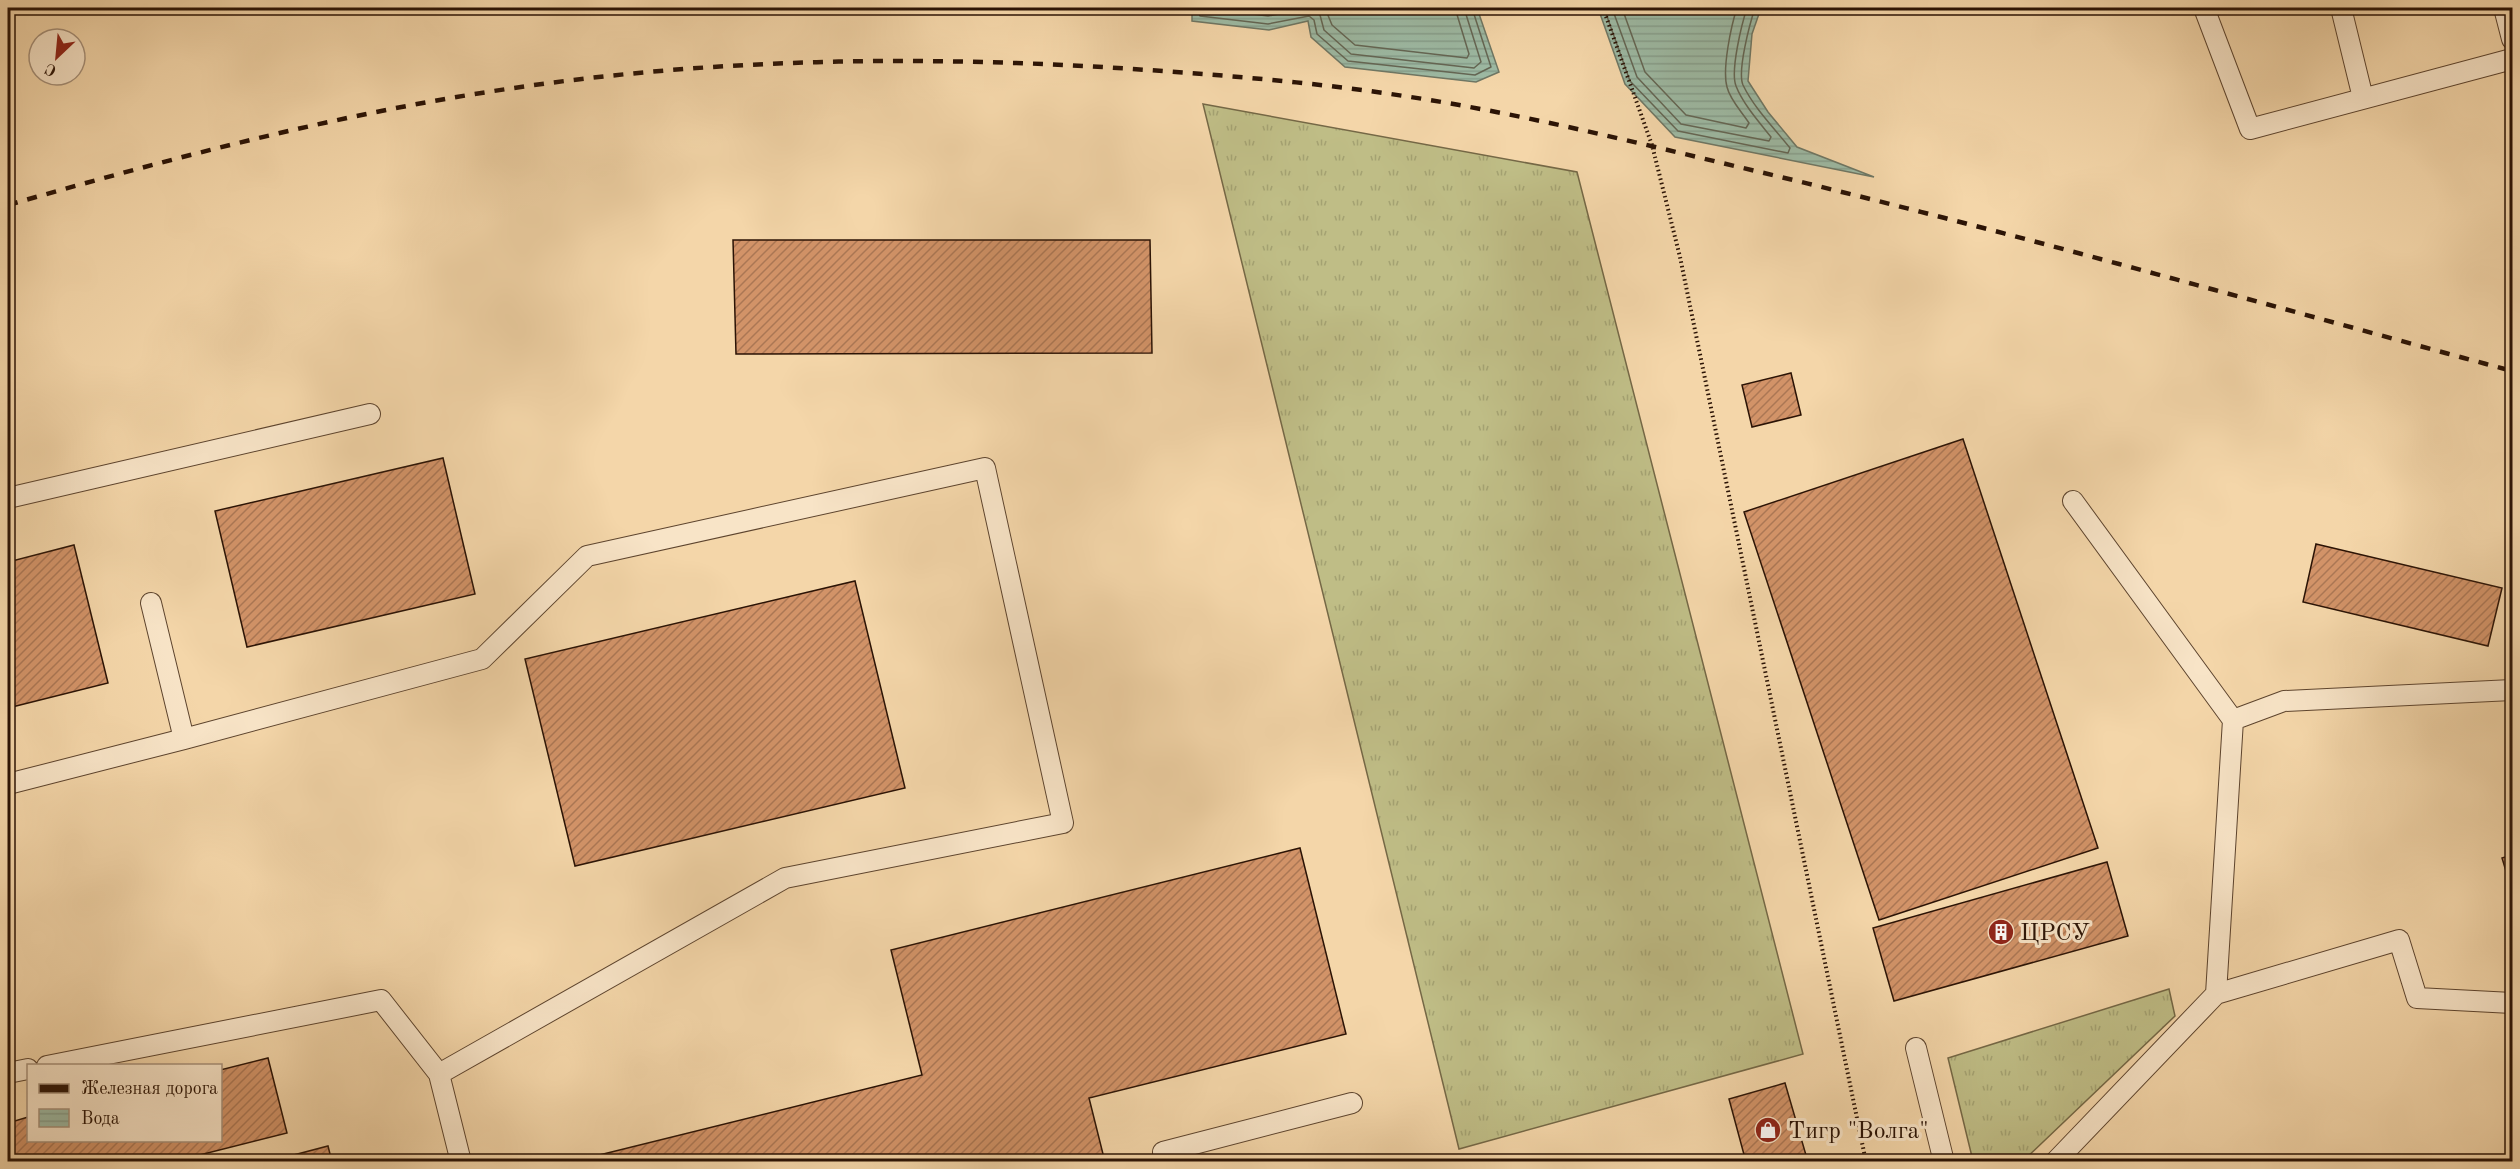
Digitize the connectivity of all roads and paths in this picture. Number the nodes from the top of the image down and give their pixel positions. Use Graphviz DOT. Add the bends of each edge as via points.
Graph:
graph roads {
  1 [pos="1603,8"];
  2 [pos="2204,8"];
  3 [pos="2341,8"];
  4 [pos="2504,8"];
  5 [pos="2512,39"];
  6 [pos="2512,58"];
  7 [pos="2364,98"];
  8 [pos="370,414"];
  9 [pos="8,498"];
  10 [pos="2073,501"];
  11 [pos="151,603"];
  12 [pos="2512,690"];
  13 [pos="2233,720"];
  14 [pos="184,739"];
  15 [pos="8,784"];
  16 [pos="2216,994"];
  17 [pos="2512,1003"];
  18 [pos="1916,1048"];
  19 [pos="52,1064"];
  20 [pos="27,1069"];
  21 [pos="8,1073"];
  22 [pos="439,1074"];
  23 [pos="1352,1103"];
  24 [pos="461,1161"];
  25 [pos="1166,1161"];
  26 [pos="1866,1161"];
  27 [pos="1944,1161"];
  28 [pos="2055,1161"];
  1 -- 26 [label="path" via="1652,145 1680,257"];
  2 -- 7 [label="lane" via="2250,129"];
  3 -- 7 [label="lane"];
  4 -- 5 [label="lane"];
  6 -- 7 [label="lane"];
  8 -- 9 [label="lane"];
  10 -- 13 [label="lane"];
  11 -- 14 [label="lane"];
  12 -- 13 [label="lane" via="2284,701"];
  13 -- 16 [label="lane"];
  14 -- 15 [label="lane"];
  14 -- 22 [label="lane" via="482,659 587,555 985,468 1063,823 785,878"];
  16 -- 17 [label="lane" via="2399,940 2417,998"];
  16 -- 28 [label="lane"];
  18 -- 27 [label="lane"];
  19 -- 22 [label="lane" via="381,1000"];
  20 -- 21 [label="lane"];
  22 -- 24 [label="lane"];
  23 -- 25 [label="lane" via="1162,1152"];
}
